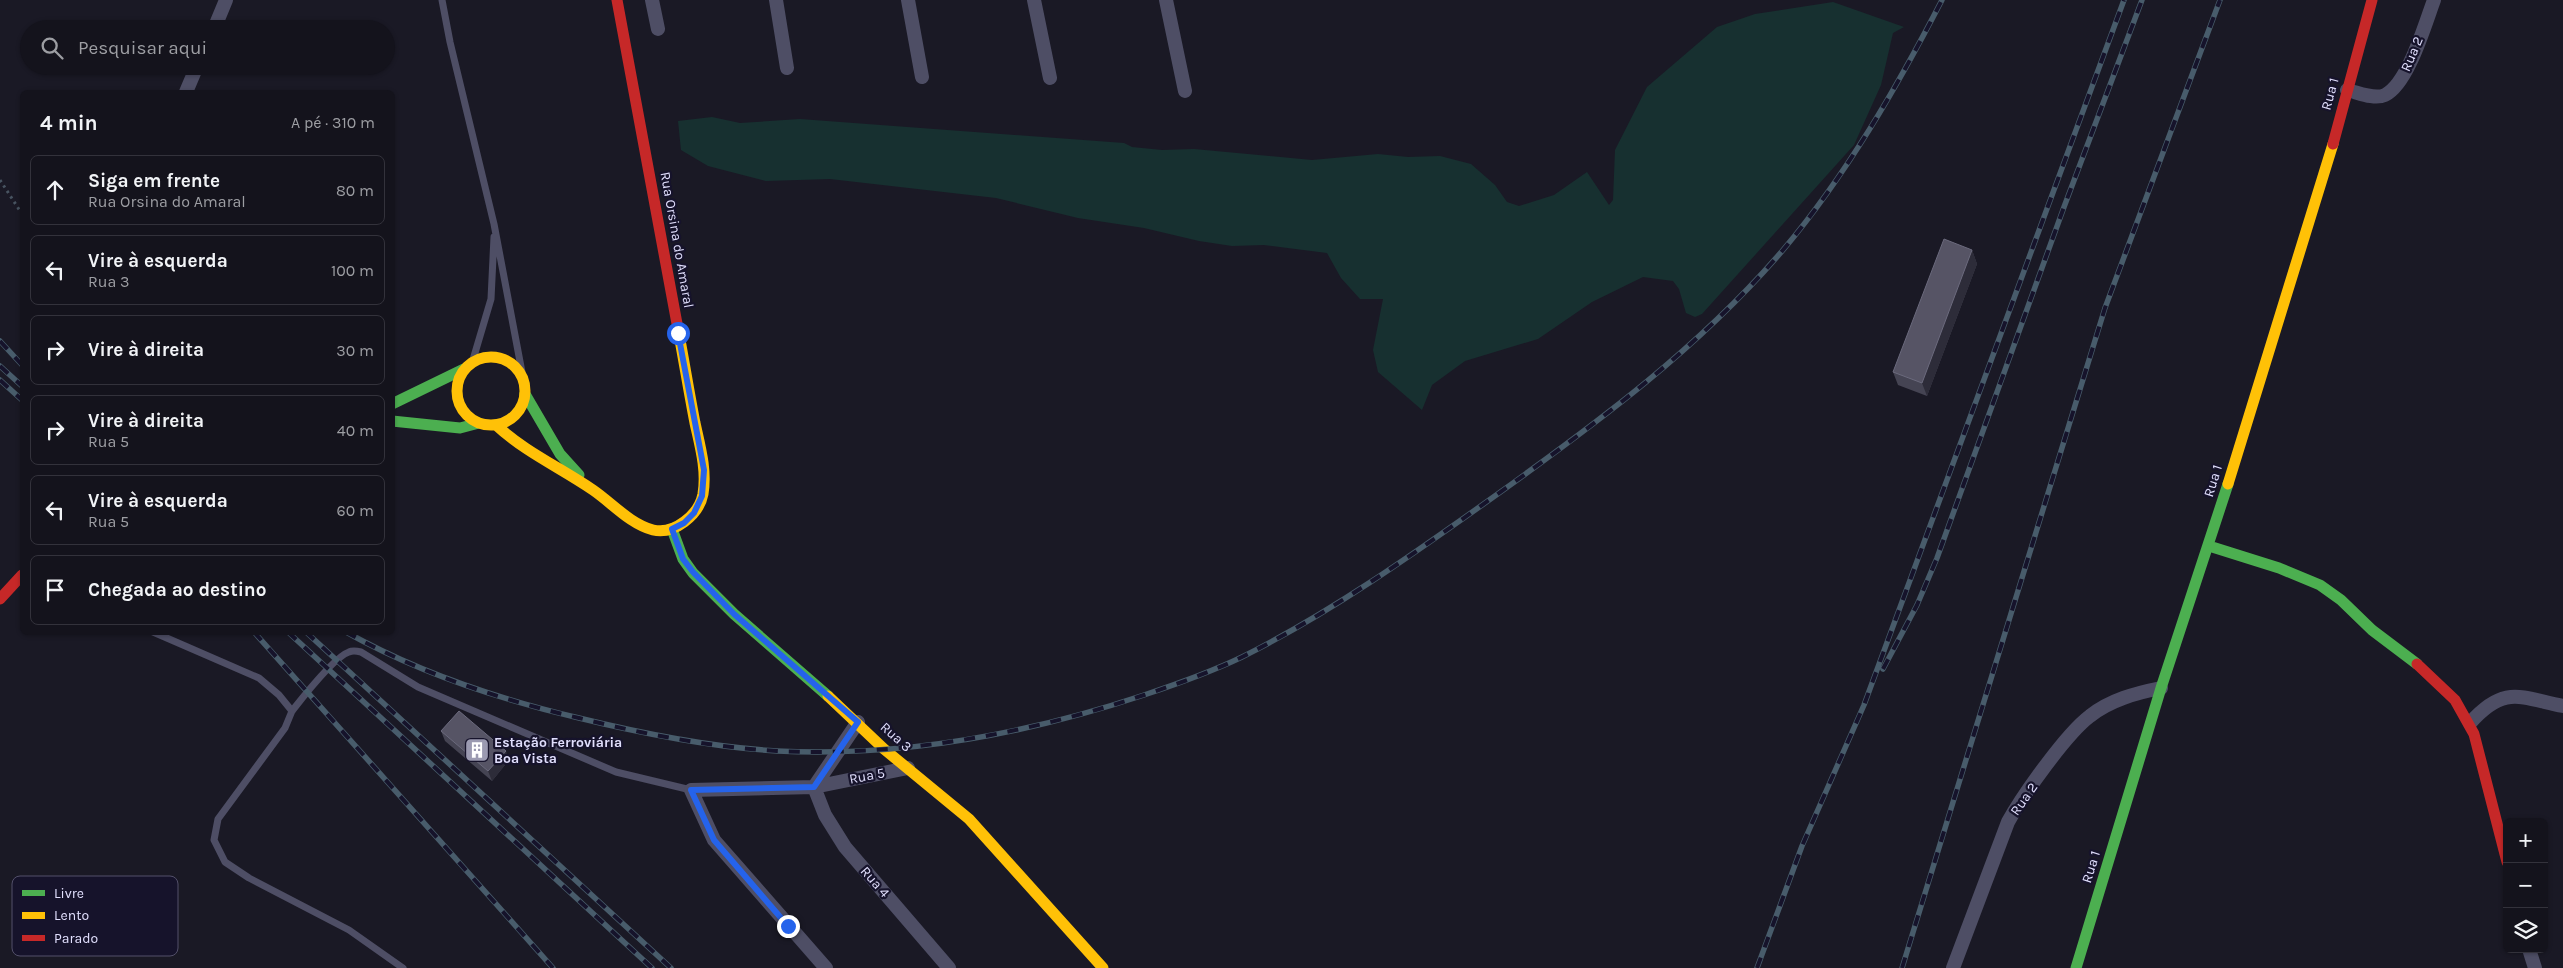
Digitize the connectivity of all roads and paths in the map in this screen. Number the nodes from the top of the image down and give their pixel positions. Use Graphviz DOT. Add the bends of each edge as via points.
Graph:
graph roads {
  1 [pos="226,0"];
  2 [pos="442,0"];
  3 [pos="617,0"];
  4 [pos="652,0"];
  5 [pos="776,0"];
  6 [pos="908,0"];
  7 [pos="1034,0"];
  8 [pos="1166,0"];
  9 [pos="2372,0"];
  10 [pos="2434,0"];
  11 [pos="218,20"];
  12 [pos="658,28"];
  13 [pos="787,68"];
  14 [pos="194,75"];
  15 [pos="922,77"];
  16 [pos="1050,78"];
  17 [pos="187,90"];
  18 [pos="2347,90"];
  19 [pos="1185,91"];
  20 [pos="0,180"];
  21 [pos="20,211"];
  22 [pos="494,224"];
  23 [pos="468,366"];
  24 [pos="525,391"];
  25 [pos="395,402"];
  26 [pos="395,421"];
  27 [pos="479,423"];
  28 [pos="496,425"];
  29 [pos="592,489"];
  30 [pos="672,529"];
  31 [pos="2209,546"];
  32 [pos="20,571"];
  33 [pos="20,577"];
  34 [pos="0,581"];
  35 [pos="0,599"];
  36 [pos="159,635"];
  37 [pos="2161,688"];
  38 [pos="2563,706"];
  39 [pos="292,711"];
  40 [pos="858,722"];
  41 [pos="2470,723"];
  42 [pos="908,768"];
  43 [pos="814,787"];
  44 [pos="691,790"];
  45 [pos="2503,846"];
  46 [pos="2530,953"];
  47 [pos="403,968"];
  48 [pos="826,968"];
  49 [pos="949,968"];
  50 [pos="1103,968"];
  51 [pos="1953,968"];
  52 [pos="2076,968"];
  53 [pos="2535,968"];
  1 -- 11 [label="street"];
  2 -- 22 [label="lane"];
  3 -- 30 [label="street, Rua Orsina do Amaral" via="704,470 702,496 694,513"];
  4 -- 12 [label="street"];
  5 -- 13 [label="street"];
  6 -- 15 [label="street"];
  7 -- 16 [label="street"];
  8 -- 19 [label="street"];
  9 -- 18 [label="street, Rua 1"];
  10 -- 18 [label="street, Rua 2" via="2396,86 2384,95 2374,96"];
  14 -- 17 [label="street"];
  18 -- 31 [label="street, Rua 1"];
  20 -- 21 [label="path"];
  22 -- 23 [label="lane" via="490,299"];
  22 -- 24 [label="lane"];
  23 -- 24 [label="street" via="482,358 505,360 522,376"];
  23 -- 25 [label="street"];
  23 -- 27 [label="street" via="458,381 457,394 468,417"];
  24 -- 28 [label="street" via="519,411"];
  24 -- 29 [label="street" via="560,454"];
  26 -- 27 [label="street" via="460,428"];
  27 -- 28 [label="street"];
  28 -- 29 [label="street" via="513,442"];
  29 -- 30 [label="street" via="648,529"];
  30 -- 40 [label="street, Rua 3" via="683,559 693,572 734,614"];
  31 -- 37 [label="street, Rua 1"];
  31 -- 41 [label="street" via="2323,586 2373,630 2426,669 2455,699"];
  32 -- 34 [label="street"];
  33 -- 35 [label="street"];
  36 -- 39 [label="lane" via="259,678"];
  37 -- 51 [label="street, Rua 2" via="2139,692 2108,704 2089,717 2019,802 2008,822"];
  37 -- 52 [label="street, Rua 1"];
  38 -- 41 [label="street" via="2518,695 2506,697 2486,706"];
  39 -- 44 [label="lane" via="343,654 361,652 418,687 616,772"];
  39 -- 47 [label="lane" via="285,728 218,819 214,840 225,862 349,930"];
  40 -- 42 [label="street, Rua 3"];
  40 -- 43 [label="street"];
  41 -- 45 [label="street"];
  42 -- 43 [label="street, Rua 5"];
  42 -- 50 [label="street, Rua 3" via="969,819"];
  43 -- 44 [label="street, Rua 5"];
  43 -- 49 [label="street, Rua 4" via="844,847"];
  44 -- 48 [label="street" via="714,840"];
  46 -- 53 [label="street"];
}
